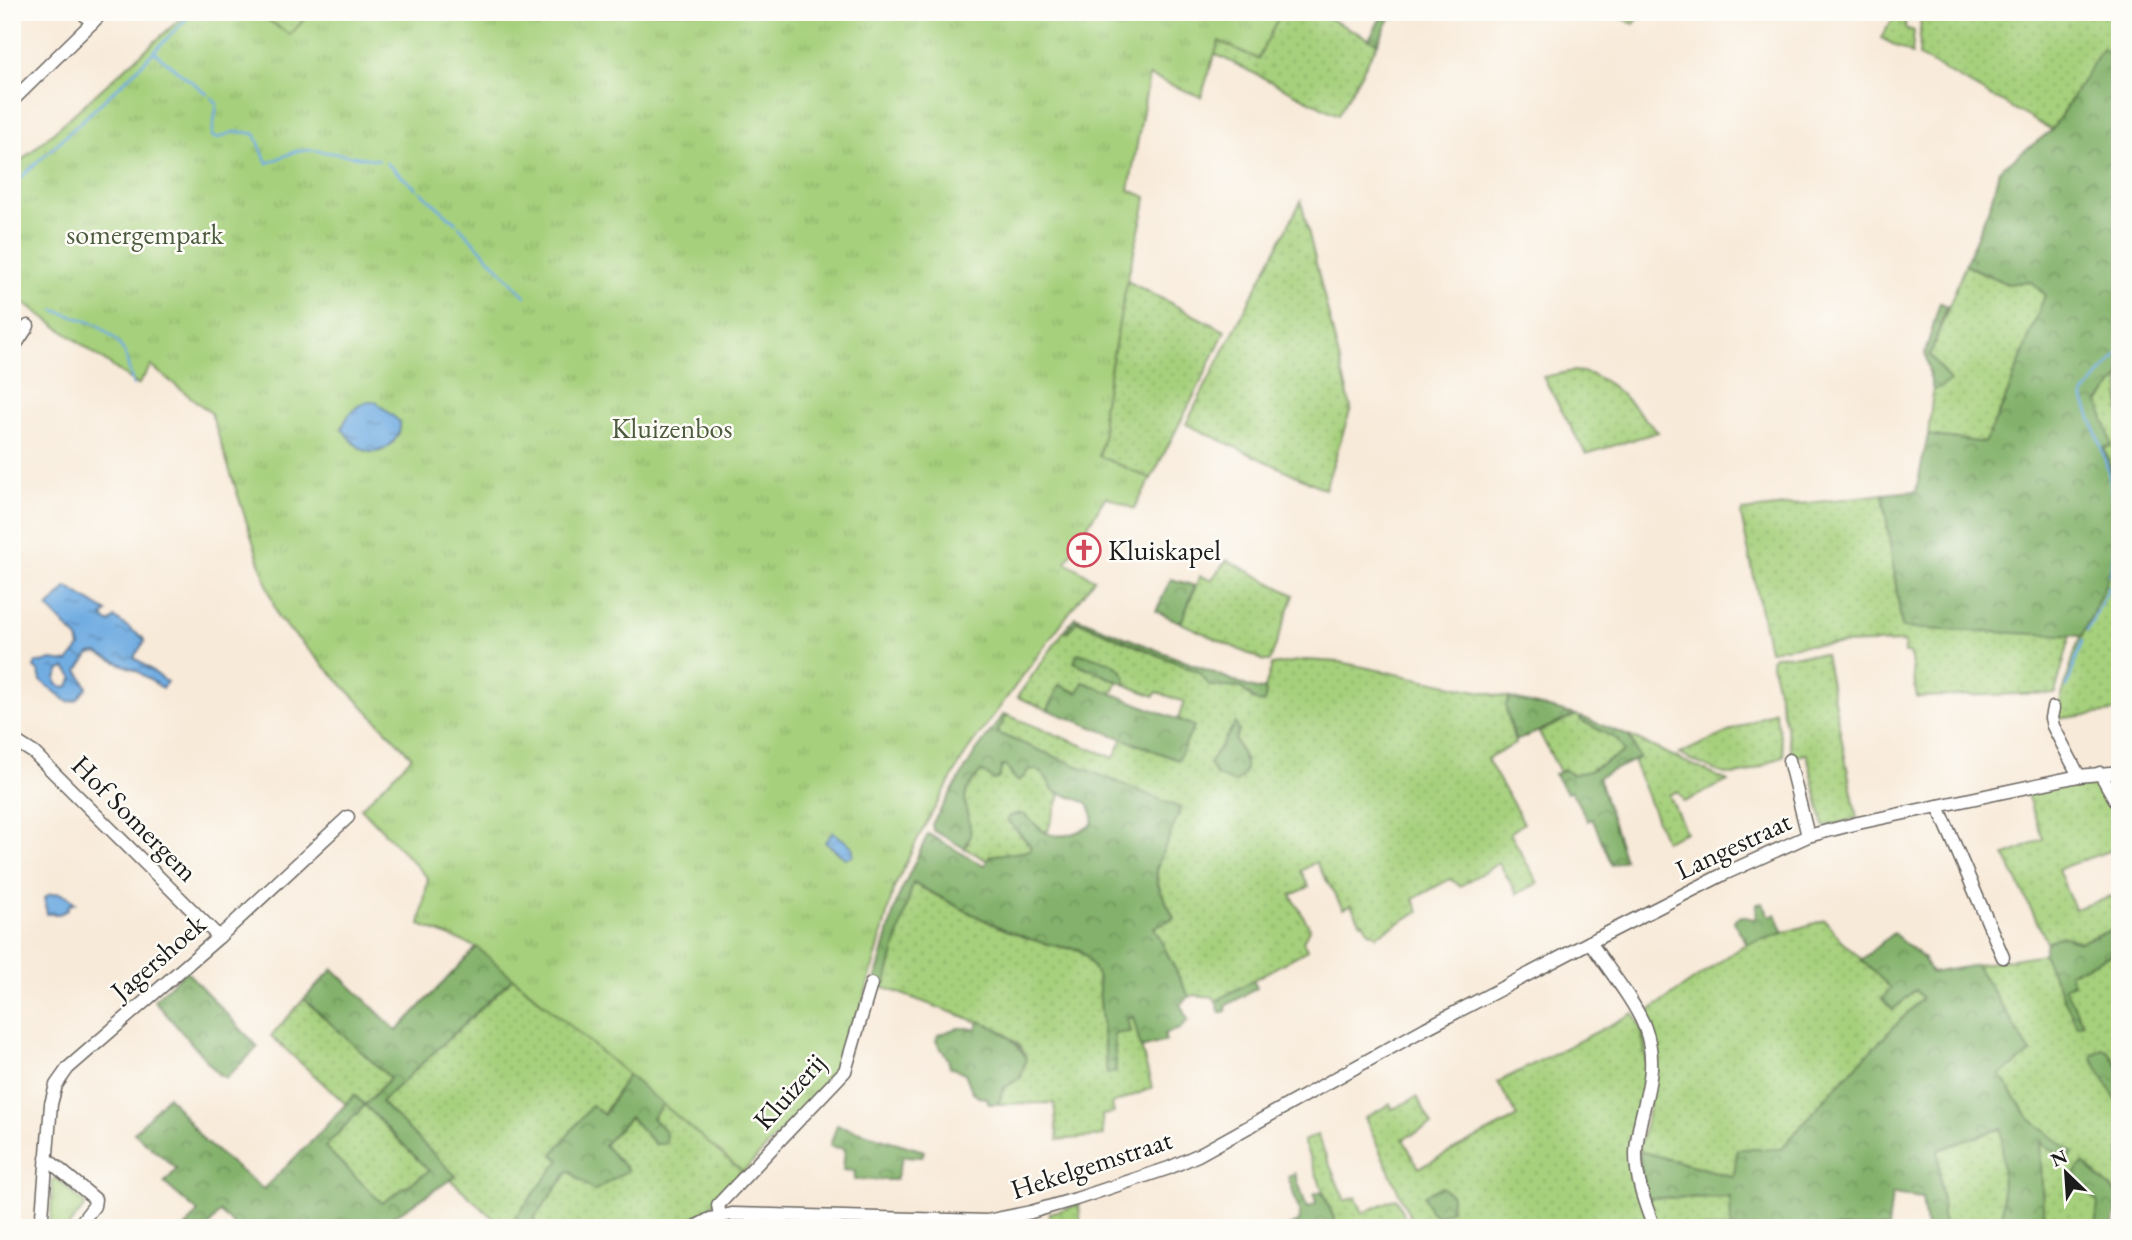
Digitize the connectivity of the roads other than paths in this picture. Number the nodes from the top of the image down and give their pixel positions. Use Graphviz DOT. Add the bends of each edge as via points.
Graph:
graph roads {
  1 [pos="82,12"];
  2 [pos="103,12"];
  3 [pos="92,23"];
  4 [pos="12,101"];
  5 [pos="28,326"];
  6 [pos="12,350"];
  7 [pos="2053,708"];
  8 [pos="12,739"];
  9 [pos="1789,760"];
  10 [pos="2120,772"];
  11 [pos="2099,773"];
  12 [pos="2080,776"];
  13 [pos="1938,806"];
  14 [pos="2120,808"];
  15 [pos="348,817"];
  16 [pos="1808,836"];
  17 [pos="219,937"];
  18 [pos="1590,942"];
  19 [pos="2003,957"];
  20 [pos="871,984"];
  21 [pos="1431,1026"];
  22 [pos="46,1158"];
  23 [pos="720,1215"];
  24 [pos="41,1228"];
  25 [pos="77,1228"];
  26 [pos="693,1228"];
  27 [pos="1654,1228"];
  1 -- 3 [label="street"];
  2 -- 3 [label="street"];
  3 -- 4 [label="street"];
  5 -- 6 [label="street"];
  7 -- 12 [label="street" via="2053,726"];
  8 -- 17 [label="street, Hof Somergem" via="34,753"];
  9 -- 16 [label="street"];
  10 -- 11 [label="street, Langestraat"];
  11 -- 12 [label="street, Langestraat"];
  11 -- 14 [label="street"];
  12 -- 13 [label="street, Langestraat"];
  13 -- 16 [label="street, Langestraat"];
  13 -- 19 [label="street"];
  15 -- 17 [label="street, Jagershoek"];
  16 -- 18 [label="street, Langestraat"];
  17 -- 22 [label="street, Jagershoek" via="68,1068 56,1085 51,1104"];
  18 -- 21 [label="street, Langestraat"];
  18 -- 27 [label="street" via="1639,1017 1648,1040 1650,1091 1636,1154"];
  20 -- 23 [label="street, Kluizerij" via="845,1071 718,1205"];
  21 -- 23 [label="street, Hekelgemstraat" via="1198,1155 1031,1212 988,1221"];
  22 -- 24 [label="street, Jagershoek"];
  22 -- 25 [label="street" via="95,1199"];
  23 -- 26 [label="street, Hekelgemstraat"];
}
